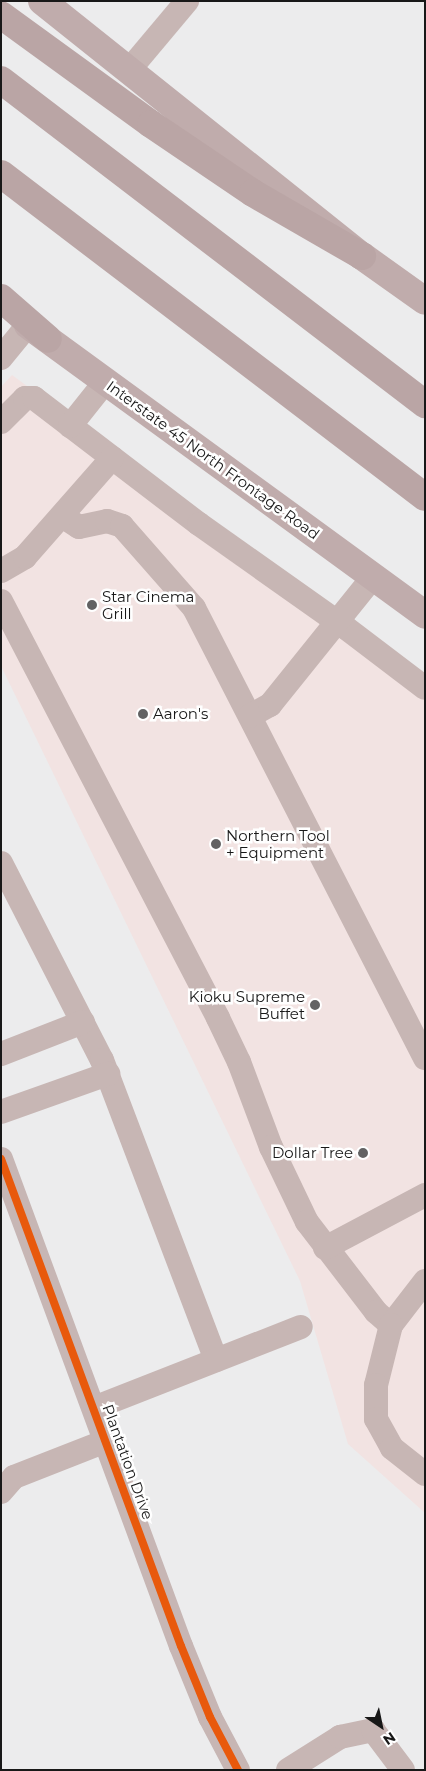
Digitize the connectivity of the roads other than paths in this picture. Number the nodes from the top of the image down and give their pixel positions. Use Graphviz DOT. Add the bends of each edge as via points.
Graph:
graph roads {
  1 [pos="42,1"];
  2 [pos="187,1"];
  3 [pos="1,15"];
  4 [pos="130,69"];
  5 [pos="1,80"];
  6 [pos="1,174"];
  7 [pos="362,256"];
  8 [pos="1,298"];
  9 [pos="425,301"];
  10 [pos="1,305"];
  11 [pos="38,332"];
  12 [pos="1,358"];
  13 [pos="105,382"];
  14 [pos="425,404"];
  15 [pos="1,422"];
  16 [pos="70,426"];
  17 [pos="112,458"];
  18 [pos="425,497"];
  19 [pos="62,516"];
  20 [pos="1,571"];
  21 [pos="373,577"];
  22 [pos="1,601"];
  23 [pos="425,615"];
  24 [pos="339,622"];
  25 [pos="425,688"];
  26 [pos="250,716"];
  27 [pos="1,863"];
  28 [pos="83,1022"];
  29 [pos="419,1034"];
  30 [pos="1,1054"];
  31 [pos="425,1058"];
  32 [pos="108,1074"];
  33 [pos="1,1112"];
  34 [pos="1,1159"];
  35 [pos="425,1195"];
  36 [pos="326,1248"];
  37 [pos="425,1281"];
  38 [pos="391,1325"];
  39 [pos="301,1327"];
  40 [pos="216,1360"];
  41 [pos="94,1408"];
  42 [pos="106,1441"];
  43 [pos="425,1474"];
  44 [pos="5,1479"];
  45 [pos="238,1770"];
  46 [pos="288,1770"];
  47 [pos="403,1770"];
  1 -- 4 [label="main road"];
  2 -- 4 [label="street"];
  3 -- 7 [label="highway" via="151,124 245,187"];
  4 -- 7 [label="main road"];
  5 -- 14 [label="highway"];
  6 -- 18 [label="highway"];
  7 -- 9 [label="main road"];
  8 -- 11 [label="highway"];
  10 -- 11 [label="main road, Interstate 45 North Frontage Road"];
  11 -- 12 [label="street"];
  11 -- 13 [label="main road, Interstate 45 North Frontage Road"];
  13 -- 16 [label="street"];
  13 -- 21 [label="main road, Interstate 45 North Frontage Road"];
  15 -- 16 [label="street" via="25,398 34,398"];
  16 -- 17 [label="street"];
  17 -- 19 [label="street"];
  17 -- 24 [label="street"];
  19 -- 20 [label="street" via="25,557"];
  19 -- 26 [label="street" via="79,527 108,521 122,526 194,608"];
  21 -- 23 [label="main road, Interstate 45 North Frontage Road"];
  21 -- 24 [label="street"];
  22 -- 36 [label="street" via="218,1018 306,1222"];
  24 -- 25 [label="street"];
  24 -- 26 [label="street" via="270,705"];
  26 -- 29 [label="street"];
  27 -- 28 [label="street"];
  28 -- 30 [label="street"];
  28 -- 32 [label="street"];
  29 -- 31 [label="street"];
  32 -- 33 [label="street"];
  32 -- 40 [label="street"];
  34 -- 41 [label="street, Plantation Drive"];
  35 -- 36 [label="street"];
  36 -- 38 [label="street" via="376,1312"];
  37 -- 38 [label="street"];
  38 -- 43 [label="street" via="376,1385 376,1419 392,1448"];
  39 -- 40 [label="street"];
  40 -- 41 [label="street"];
  41 -- 42 [label="street, Plantation Drive"];
  42 -- 44 [label="street"];
  42 -- 45 [label="street, Plantation Drive" via="185,1655 210,1717"];
  46 -- 47 [label="street" via="340,1737 373,1730"];
}
